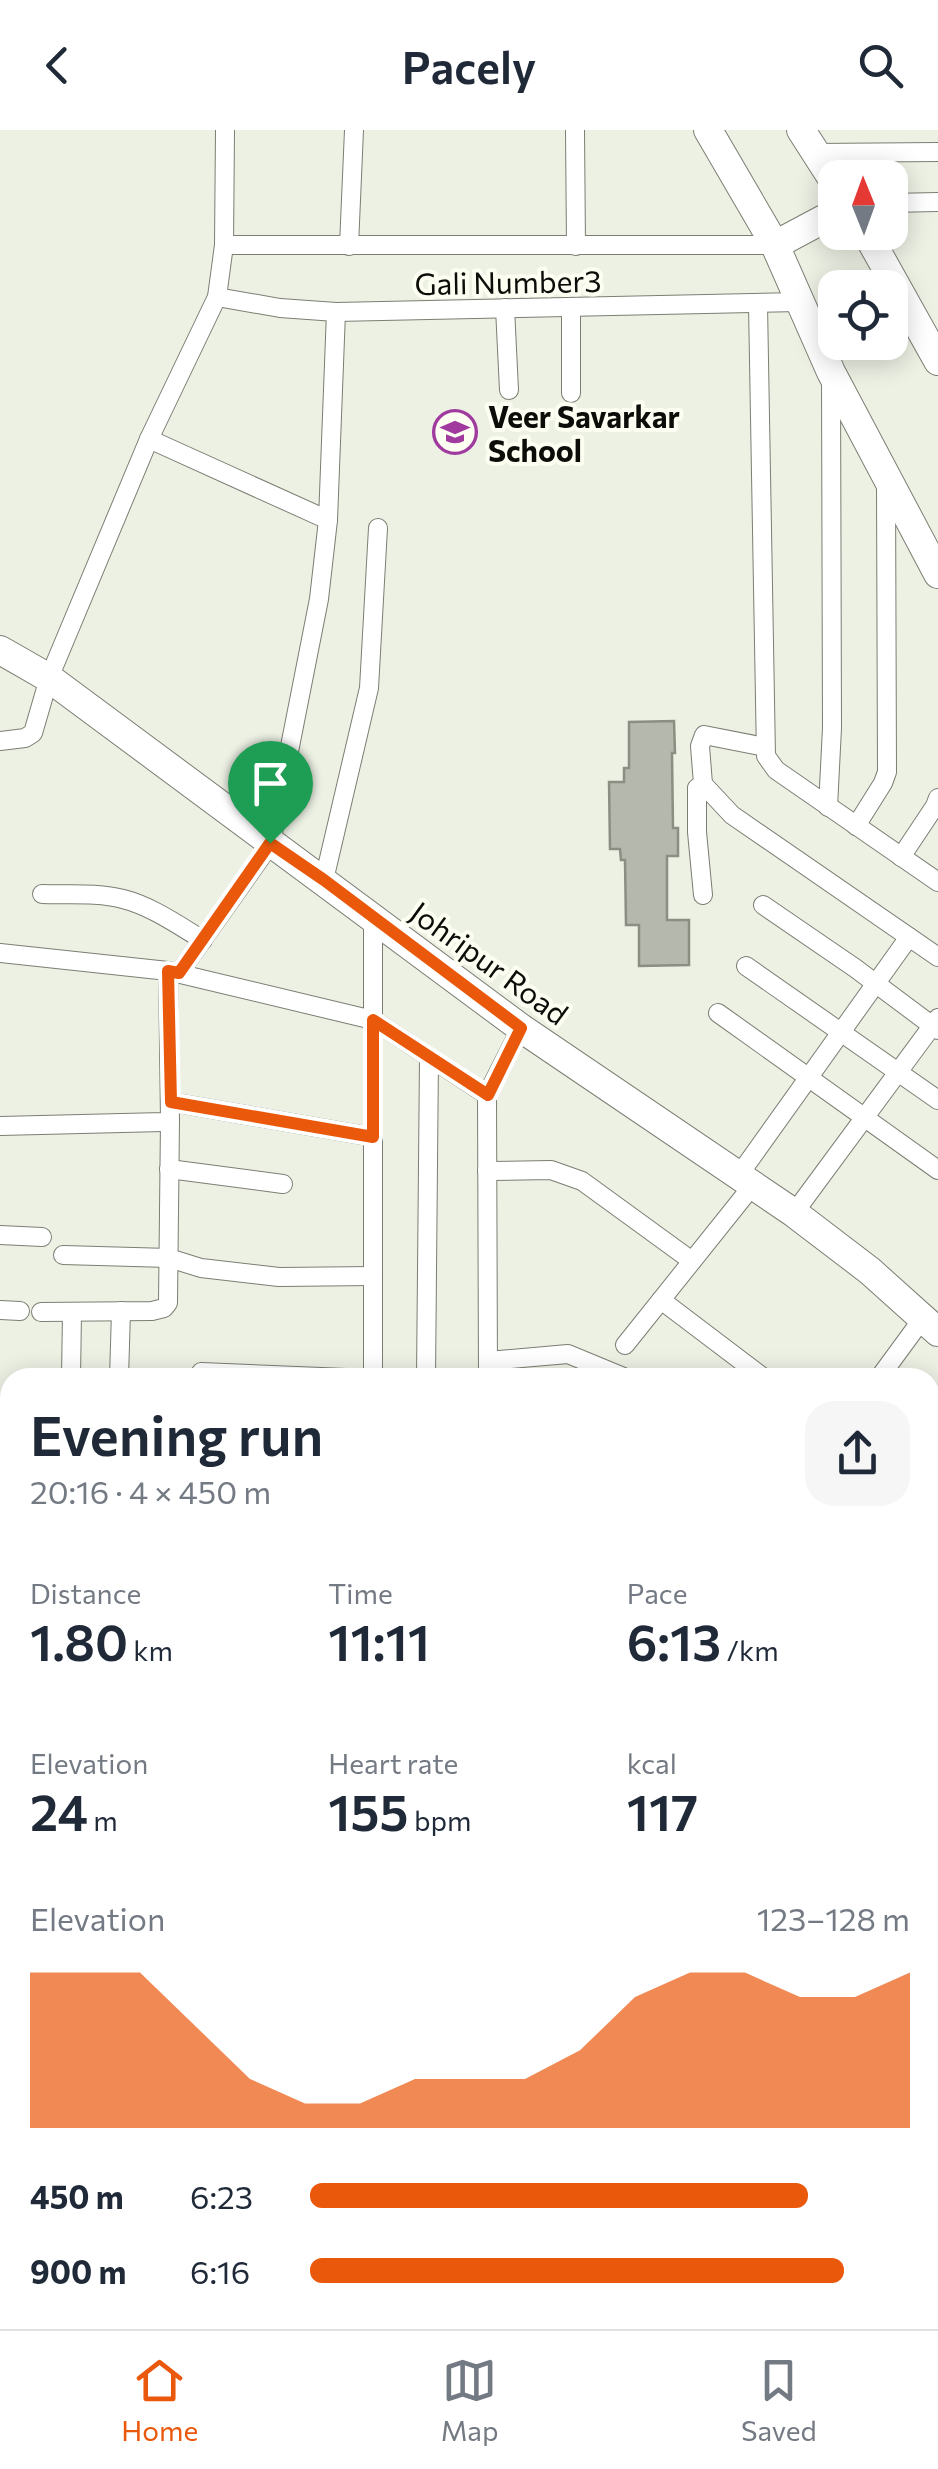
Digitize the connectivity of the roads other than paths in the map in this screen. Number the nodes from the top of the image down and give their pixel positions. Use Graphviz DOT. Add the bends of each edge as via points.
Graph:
graph roads {
  1 [pos="225,130"];
  2 [pos="354,130"];
  3 [pos="575,130"];
  4 [pos="708,130"];
  5 [pos="808,141"];
  6 [pos="938,152"];
  7 [pos="938,202"];
  8 [pos="908,203"];
  9 [pos="818,222"];
  10 [pos="783,241"];
  11 [pos="224,245"];
  12 [pos="349,246"];
  13 [pos="576,246"];
  14 [pos="878,250"];
  15 [pos="218,296"];
  16 [pos="800,302"];
  17 [pos="758,304"];
  18 [pos="505,308"];
  19 [pos="571,308"];
  20 [pos="336,312"];
  21 [pos="930,331"];
  22 [pos="938,360"];
  23 [pos="831,372"];
  24 [pos="509,390"];
  25 [pos="571,393"];
  26 [pos="149,439"];
  27 [pos="886,478"];
  28 [pos="328,520"];
  29 [pos="378,528"];
  30 [pos="938,574"];
  31 [pos="0,650"];
  32 [pos="49,678"];
  33 [pos="0,741"];
  34 [pos="764,747"];
  35 [pos="703,784"];
  36 [pos="938,798"];
  37 [pos="828,808"];
  38 [pos="856,826"];
  39 [pos="270,843"];
  40 [pos="901,857"];
  41 [pos="324,880"];
  42 [pos="938,882"];
  43 [pos="42,894"];
  44 [pos="703,895"];
  45 [pos="763,906"];
  46 [pos="372,916"];
  47 [pos="909,937"];
  48 [pos="203,940"];
  49 [pos="0,953"];
  50 [pos="938,956"];
  51 [pos="746,966"];
  52 [pos="174,972"];
  53 [pos="876,984"];
  54 [pos="718,1013"];
  55 [pos="373,1020"];
  56 [pos="936,1025"];
  57 [pos="521,1028"];
  58 [pos="840,1032"];
  59 [pos="429,1058"];
  60 [pos="898,1071"];
  61 [pos="810,1077"];
  62 [pos="488,1095"];
  63 [pos="938,1100"];
  64 [pos="170,1111"];
  65 [pos="864,1115"];
  66 [pos="0,1126"];
  67 [pos="373,1137"];
  68 [pos="170,1169"];
  69 [pos="938,1170"];
  70 [pos="487,1172"];
  71 [pos="746,1180"];
  72 [pos="283,1184"];
  73 [pos="794,1213"];
  74 [pos="0,1234"];
  75 [pos="42,1237"];
  76 [pos="63,1255"];
  77 [pos="169,1258"];
  78 [pos="692,1261"];
  79 [pos="373,1276"];
  80 [pos="661,1300"];
  81 [pos="0,1310"];
  82 [pos="121,1311"];
  83 [pos="20,1312"];
  84 [pos="42,1312"];
  85 [pos="72,1312"];
  86 [pos="930,1325"];
  87 [pos="625,1345"];
  88 [pos="71,1368"];
  89 [pos="119,1368"];
  90 [pos="374,1368"];
  91 [pos="426,1368"];
  92 [pos="488,1368"];
  93 [pos="493,1368"];
  94 [pos="602,1368"];
  95 [pos="751,1368"];
  96 [pos="891,1368"];
  1 -- 11 [label="street"];
  2 -- 12 [label="street"];
  3 -- 13 [label="street"];
  4 -- 10 [label="street"];
  5 -- 6 [label="street"];
  7 -- 8 [label="street"];
  9 -- 10 [label="street"];
  10 -- 13 [label="street"];
  10 -- 16 [label="street"];
  11 -- 12 [label="street"];
  11 -- 15 [label="street"];
  12 -- 13 [label="street"];
  14 -- 21 [label="street"];
  15 -- 20 [label="street, Gali Number3"];
  15 -- 26 [label="street"];
  16 -- 17 [label="street, Gali Number3"];
  16 -- 23 [label="street"];
  17 -- 19 [label="street, Gali Number3"];
  17 -- 34 [label="street"];
  18 -- 19 [label="street, Gali Number3"];
  18 -- 20 [label="street, Gali Number3"];
  18 -- 24 [label="street"];
  19 -- 25 [label="street"];
  20 -- 28 [label="street"];
  21 -- 22 [label="street"];
  23 -- 27 [label="street"];
  23 -- 37 [label="street"];
  26 -- 28 [label="street"];
  26 -- 32 [label="street"];
  27 -- 30 [label="street"];
  27 -- 38 [label="street" via="888,772"];
  28 -- 39 [label="street"];
  29 -- 41 [label="street" via="369,688"];
  31 -- 32 [label="street, Johripur Road"];
  32 -- 33 [label="street" via="33,733"];
  32 -- 39 [label="street, Johripur Road"];
  34 -- 35 [label="street" via="704,736"];
  34 -- 37 [label="street" via="776,770"];
  35 -- 44 [label="street" via="697,788"];
  35 -- 47 [label="street" via="732,815"];
  36 -- 40 [label="street"];
  37 -- 38 [label="street"];
  38 -- 40 [label="street"];
  39 -- 41 [label="street, Johripur Road"];
  39 -- 48 [label="street"];
  40 -- 42 [label="street"];
  41 -- 46 [label="street, Johripur Road"];
  43 -- 48 [label="street" via="126,900"];
  45 -- 53 [label="street"];
  46 -- 55 [label="street"];
  46 -- 57 [label="street, Johripur Road"];
  47 -- 50 [label="street"];
  47 -- 53 [label="street"];
  48 -- 52 [label="street"];
  49 -- 52 [label="street"];
  51 -- 58 [label="street"];
  52 -- 55 [label="street"];
  52 -- 64 [label="street"];
  53 -- 56 [label="street"];
  53 -- 58 [label="street"];
  54 -- 61 [label="street"];
  55 -- 59 [label="street"];
  55 -- 67 [label="street"];
  56 -- 60 [label="street"];
  57 -- 62 [label="street"];
  57 -- 71 [label="street, Johripur Road"];
  58 -- 60 [label="street"];
  58 -- 61 [label="street"];
  59 -- 62 [label="street"];
  59 -- 91 [label="street"];
  60 -- 63 [label="street"];
  60 -- 65 [label="street"];
  61 -- 65 [label="street"];
  61 -- 71 [label="street"];
  62 -- 70 [label="street"];
  64 -- 66 [label="street" via="163,1122"];
  64 -- 67 [label="street"];
  64 -- 68 [label="street"];
  65 -- 69 [label="street"];
  65 -- 73 [label="street"];
  67 -- 79 [label="street"];
  68 -- 72 [label="street"];
  68 -- 77 [label="street"];
  70 -- 78 [label="street" via="551,1170 582,1182"];
  70 -- 92 [label="street"];
  71 -- 73 [label="street, Johripur Road"];
  71 -- 78 [label="street"];
  73 -- 86 [label="street, Johripur Road"];
  74 -- 75 [label="street"];
  76 -- 77 [label="street"];
  77 -- 79 [label="street" via="236,1273"];
  77 -- 82 [label="street" via="164,1308"];
  78 -- 80 [label="street"];
  79 -- 90 [label="street"];
  80 -- 87 [label="street"];
  80 -- 95 [label="street"];
  81 -- 83 [label="street"];
  82 -- 85 [label="street"];
  82 -- 89 [label="street"];
  84 -- 85 [label="street"];
  85 -- 88 [label="street"];
  86 -- 96 [label="street"];
  93 -- 94 [label="street" via="568,1354"];
}
